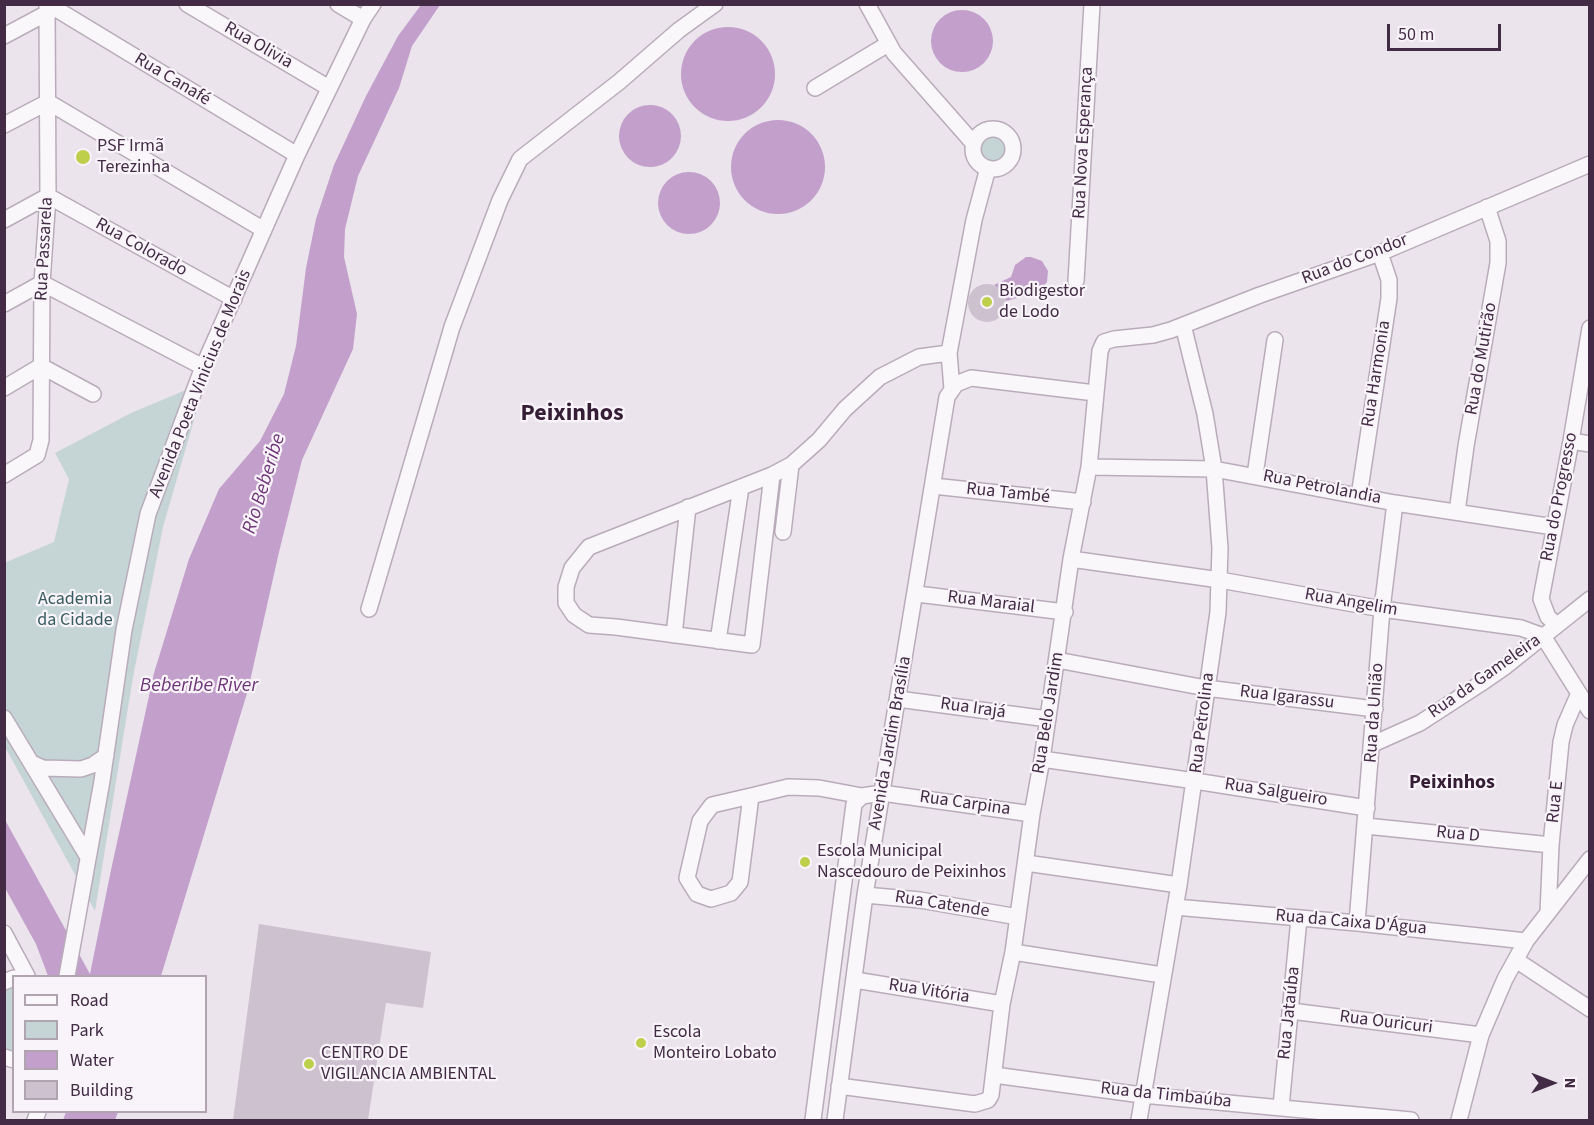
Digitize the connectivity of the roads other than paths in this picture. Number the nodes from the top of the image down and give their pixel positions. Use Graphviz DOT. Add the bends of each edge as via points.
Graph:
graph roads {
  1 [pos="187,4"];
  2 [pos="338,4"];
  3 [pos="373,4"];
  4 [pos="715,4"];
  5 [pos="867,4"];
  6 [pos="1092,4"];
  7 [pos="47,7"];
  8 [pos="363,19"];
  9 [pos="4,36"];
  10 [pos="888,44"];
  11 [pos="329,88"];
  12 [pos="815,88"];
  13 [pos="48,102"];
  14 [pos="4,124"];
  15 [pos="974,144"];
  16 [pos="297,155"];
  17 [pos="1590,164"];
  18 [pos="988,168"];
  19 [pos="48,196"];
  20 [pos="1487,207"];
  21 [pos="4,220"];
  22 [pos="264,230"];
  23 [pos="1380,253"];
  24 [pos="1076,281"];
  25 [pos="42,283"];
  26 [pos="234,299"];
  27 [pos="4,304"];
  28 [pos="1184,325"];
  29 [pos="1590,328"];
  30 [pos="1114,339"];
  31 [pos="1275,340"];
  32 [pos="1587,348"];
  33 [pos="949,352"];
  34 [pos="41,366"];
  35 [pos="203,367"];
  36 [pos="4,388"];
  37 [pos="952,389"];
  38 [pos="1095,393"];
  39 [pos="93,394"];
  40 [pos="1571,441"];
  41 [pos="1590,444"];
  42 [pos="791,465"];
  43 [pos="1089,467"];
  44 [pos="1214,469"];
  45 [pos="4,475"];
  46 [pos="772,475"];
  47 [pos="1255,475"];
  48 [pos="933,486"];
  49 [pos="741,487"];
  50 [pos="1359,496"];
  51 [pos="1083,502"];
  52 [pos="1395,503"];
  53 [pos="688,507"];
  54 [pos="1457,512"];
  55 [pos="1554,527"];
  56 [pos="783,532"];
  57 [pos="1071,559"];
  58 [pos="1220,580"];
  59 [pos="916,594"];
  60 [pos="1590,598"];
  61 [pos="369,609"];
  62 [pos="1382,609"];
  63 [pos="1065,612"];
  64 [pos="1557,626"];
  65 [pos="674,634"];
  66 [pos="1543,636"];
  67 [pos="718,640"];
  68 [pos="1057,660"];
  69 [pos="1206,688"];
  70 [pos="1579,693"];
  71 [pos="898,699"];
  72 [pos="1375,709"];
  73 [pos="1590,711"];
  74 [pos="4,718"];
  75 [pos="1048,719"];
  76 [pos="1373,744"];
  77 [pos="106,756"];
  78 [pos="1042,759"];
  79 [pos="34,764"];
  80 [pos="1195,781"];
  81 [pos="882,793"];
  82 [pos="751,796"];
  83 [pos="862,796"];
  84 [pos="1367,808"];
  85 [pos="1032,814"];
  86 [pos="1366,826"];
  87 [pos="1551,845"];
  88 [pos="1590,859"];
  89 [pos="1026,863"];
  90 [pos="86,864"];
  91 [pos="1179,885"];
  92 [pos="866,895"];
  93 [pos="1175,907"];
  94 [pos="1548,913"];
  95 [pos="1018,917"];
  96 [pos="1299,918"];
  97 [pos="1357,923"];
  98 [pos="4,933"];
  99 [pos="1526,941"];
  100 [pos="1013,952"];
  101 [pos="1516,960"];
  102 [pos="20,975"];
  103 [pos="67,975"];
  104 [pos="1162,975"];
  105 [pos="855,980"];
  106 [pos="1002,1004"];
  107 [pos="1590,1009"];
  108 [pos="1291,1011"];
  109 [pos="1481,1035"];
  110 [pos="994,1075"];
  111 [pos="839,1086"];
  112 [pos="1142,1095"];
  113 [pos="1281,1107"];
  114 [pos="813,1120"];
  115 [pos="835,1120"];
  116 [pos="1139,1120"];
  117 [pos="1411,1120"];
  118 [pos="1459,1120"];
  1 -- 11 [label="street, Rua Olivia"];
  2 -- 8 [label="street"];
  3 -- 8 [label="street, Avenida Poeta Vinicius de Morais"];
  4 -- 61 [label="street" via="520,159 500,200 452,327"];
  5 -- 10 [label="street"];
  6 -- 24 [label="street, Rua Nova Esperança"];
  7 -- 9 [label="street"];
  7 -- 13 [label="street, Rua Passarela"];
  7 -- 16 [label="street, Rua Canafé"];
  8 -- 11 [label="street, Avenida Poeta Vinicius de Morais"];
  10 -- 12 [label="street"];
  10 -- 15 [label="street"];
  11 -- 16 [label="street, Avenida Poeta Vinicius de Morais"];
  13 -- 14 [label="street"];
  13 -- 19 [label="street, Rua Passarela"];
  13 -- 22 [label="street"];
  15 -- 18 [label="street" via="975,157"];
  15 -- 18 [label="street" via="981,134 992,130 1004,133 1011,142 1012,154 1006,165"];
  16 -- 22 [label="street, Avenida Poeta Vinicius de Morais"];
  17 -- 20 [label="street, Rua do Condor"];
  18 -- 33 [label="street"];
  19 -- 21 [label="street"];
  19 -- 25 [label="street, Rua Passarela"];
  19 -- 26 [label="street, Rua Colorado"];
  20 -- 23 [label="street, Rua do Condor"];
  20 -- 54 [label="street, Rua do Mutirão" via="1498,241 1498,262"];
  22 -- 26 [label="street, Avenida Poeta Vinicius de Morais"];
  23 -- 28 [label="street, Rua do Condor"];
  23 -- 50 [label="street, Rua Harmonia" via="1389,280 1389,298"];
  25 -- 27 [label="street"];
  25 -- 34 [label="street, Rua Passarela"];
  25 -- 35 [label="street"];
  26 -- 35 [label="street, Avenida Poeta Vinicius de Morais"];
  28 -- 30 [label="street, Rua do Condor" via="1153,335"];
  28 -- 44 [label="street, Rua Petrolina"];
  29 -- 32 [label="street, Rua do Progresso"];
  30 -- 38 [label="street, Rua Belo Jardim" via="1104,342 1100,351"];
  31 -- 47 [label="street"];
  32 -- 40 [label="street, Rua do Progresso"];
  33 -- 37 [label="street"];
  33 -- 42 [label="street" via="919,357 880,377"];
  34 -- 36 [label="street"];
  34 -- 39 [label="street"];
  34 -- 45 [label="street, Rua Passarela" via="40,447 37,455"];
  35 -- 77 [label="street, Avenida Poeta Vinicius de Morais" via="148,514 124,630"];
  37 -- 38 [label="street" via="971,378"];
  37 -- 48 [label="street, Avenida Jardim Brasília" via="947,397"];
  38 -- 43 [label="street, Rua Belo Jardim"];
  40 -- 41 [label="street"];
  40 -- 55 [label="street, Rua do Progresso"];
  42 -- 46 [label="street"];
  42 -- 56 [label="street"];
  43 -- 44 [label="street, Rua Petrolandia"];
  43 -- 51 [label="street, Rua Belo Jardim"];
  44 -- 47 [label="street, Rua Petrolandia"];
  44 -- 58 [label="street, Rua Petrolina"];
  46 -- 49 [label="street"];
  46 -- 67 [label="street" via="752,645"];
  47 -- 50 [label="street, Rua Petrolandia"];
  48 -- 51 [label="street, Rua També"];
  48 -- 59 [label="street, Avenida Jardim Brasília"];
  49 -- 53 [label="street"];
  49 -- 67 [label="street"];
  50 -- 52 [label="street, Rua Petrolandia"];
  51 -- 57 [label="street, Rua Belo Jardim"];
  52 -- 54 [label="street, Rua Petrolandia"];
  52 -- 62 [label="street, Rua da União"];
  53 -- 65 [label="street"];
  53 -- 65 [label="street" via="589,547 572,568 566,587 566,603 574,615 589,625"];
  54 -- 55 [label="street, Rua Petrolandia"];
  55 -- 64 [label="street, Rua do Progresso" via="1541,599 1548,617"];
  57 -- 58 [label="street, Rua Angelim"];
  57 -- 63 [label="street, Rua Belo Jardim"];
  58 -- 62 [label="street, Rua Angelim"];
  58 -- 69 [label="street, Rua Petrolina"];
  59 -- 63 [label="street, Rua Maraial"];
  59 -- 71 [label="street, Avenida Jardim Brasília"];
  60 -- 64 [label="street, Rua da Gameleira"];
  62 -- 66 [label="street, Rua Angelim" via="1521,628"];
  62 -- 72 [label="street, Rua da União"];
  63 -- 68 [label="street, Rua Belo Jardim"];
  64 -- 66 [label="street, Rua da Gameleira"];
  65 -- 67 [label="street"];
  66 -- 70 [label="street"];
  66 -- 76 [label="street, Rua da Gameleira" via="1506,666 1420,723"];
  68 -- 69 [label="street, Rua Igarassu"];
  68 -- 75 [label="street, Rua Belo Jardim"];
  69 -- 72 [label="street, Rua Igarassu"];
  69 -- 80 [label="street, Rua Petrolina"];
  70 -- 73 [label="street"];
  70 -- 87 [label="street, Rua E" via="1564,725"];
  71 -- 75 [label="street, Rua Irajá"];
  71 -- 81 [label="street, Avenida Jardim Brasília"];
  72 -- 76 [label="street, Rua da União"];
  74 -- 79 [label="street"];
  75 -- 78 [label="street, Rua Belo Jardim"];
  76 -- 84 [label="street, Rua da União"];
  77 -- 79 [label="street" via="81,769 50,769"];
  77 -- 90 [label="street, Avenida Poeta Vinicius de Morais"];
  78 -- 80 [label="street, Rua Salgueiro"];
  78 -- 85 [label="street, Rua Belo Jardim"];
  79 -- 90 [label="street"];
  80 -- 84 [label="street, Rua Salgueiro"];
  80 -- 91 [label="street, Rua Petrolina"];
  81 -- 83 [label="street, Rua Carpina"];
  81 -- 85 [label="street, Rua Carpina"];
  81 -- 92 [label="street, Avenida Jardim Brasília"];
  82 -- 82 [label="street, Rua Carpina" via="712,805 700,821 687,878 697,894 711,899 731,893 740,882"];
  82 -- 83 [label="street, Rua Carpina" via="788,787"];
  83 -- 114 [label="street, Avenida Jardim Brasília" via="854,804"];
  84 -- 86 [label="street, Rua da União"];
  85 -- 89 [label="street, Rua Belo Jardim"];
  86 -- 87 [label="street, Rua D"];
  86 -- 97 [label="street, Rua da União"];
  87 -- 94 [label="street, Rua E"];
  88 -- 94 [label="street"];
  89 -- 91 [label="street"];
  89 -- 95 [label="street, Rua Belo Jardim"];
  90 -- 103 [label="street, Avenida Poeta Vinicius de Morais"];
  91 -- 93 [label="street, Rua Petrolina"];
  92 -- 95 [label="street, Rua Catende"];
  92 -- 105 [label="street, Avenida Jardim Brasília"];
  93 -- 96 [label="street, Rua da Caixa D'Água"];
  93 -- 104 [label="street, Rua Petrolina"];
  94 -- 99 [label="street"];
  95 -- 100 [label="street, Rua Belo Jardim"];
  96 -- 97 [label="street, Rua da Caixa D'Água"];
  96 -- 108 [label="street, Rua Jataúba"];
  97 -- 99 [label="street, Rua da Caixa D'Água"];
  98 -- 102 [label="street"];
  99 -- 101 [label="street"];
  100 -- 104 [label="street"];
  100 -- 106 [label="street, Rua Belo Jardim"];
  101 -- 107 [label="street"];
  101 -- 109 [label="street"];
  104 -- 112 [label="street, Rua Petrolina"];
  105 -- 106 [label="street, Rua Vitória"];
  105 -- 111 [label="street, Avenida Jardim Brasília"];
  106 -- 110 [label="street, Rua Belo Jardim"];
  108 -- 109 [label="street, Rua Ouricuri"];
  108 -- 113 [label="street, Rua Jataúba"];
  109 -- 118 [label="street"];
  110 -- 111 [label="street, Rua Belo Jardim" via="988,1100 975,1104"];
  110 -- 112 [label="street, Rua da Timbaúba"];
  111 -- 115 [label="street, Avenida Jardim Brasília"];
  112 -- 113 [label="street, Rua da Timbaúba"];
  112 -- 116 [label="street, Rua Petrolina"];
  113 -- 117 [label="street, Rua da Timbaúba"];
}
